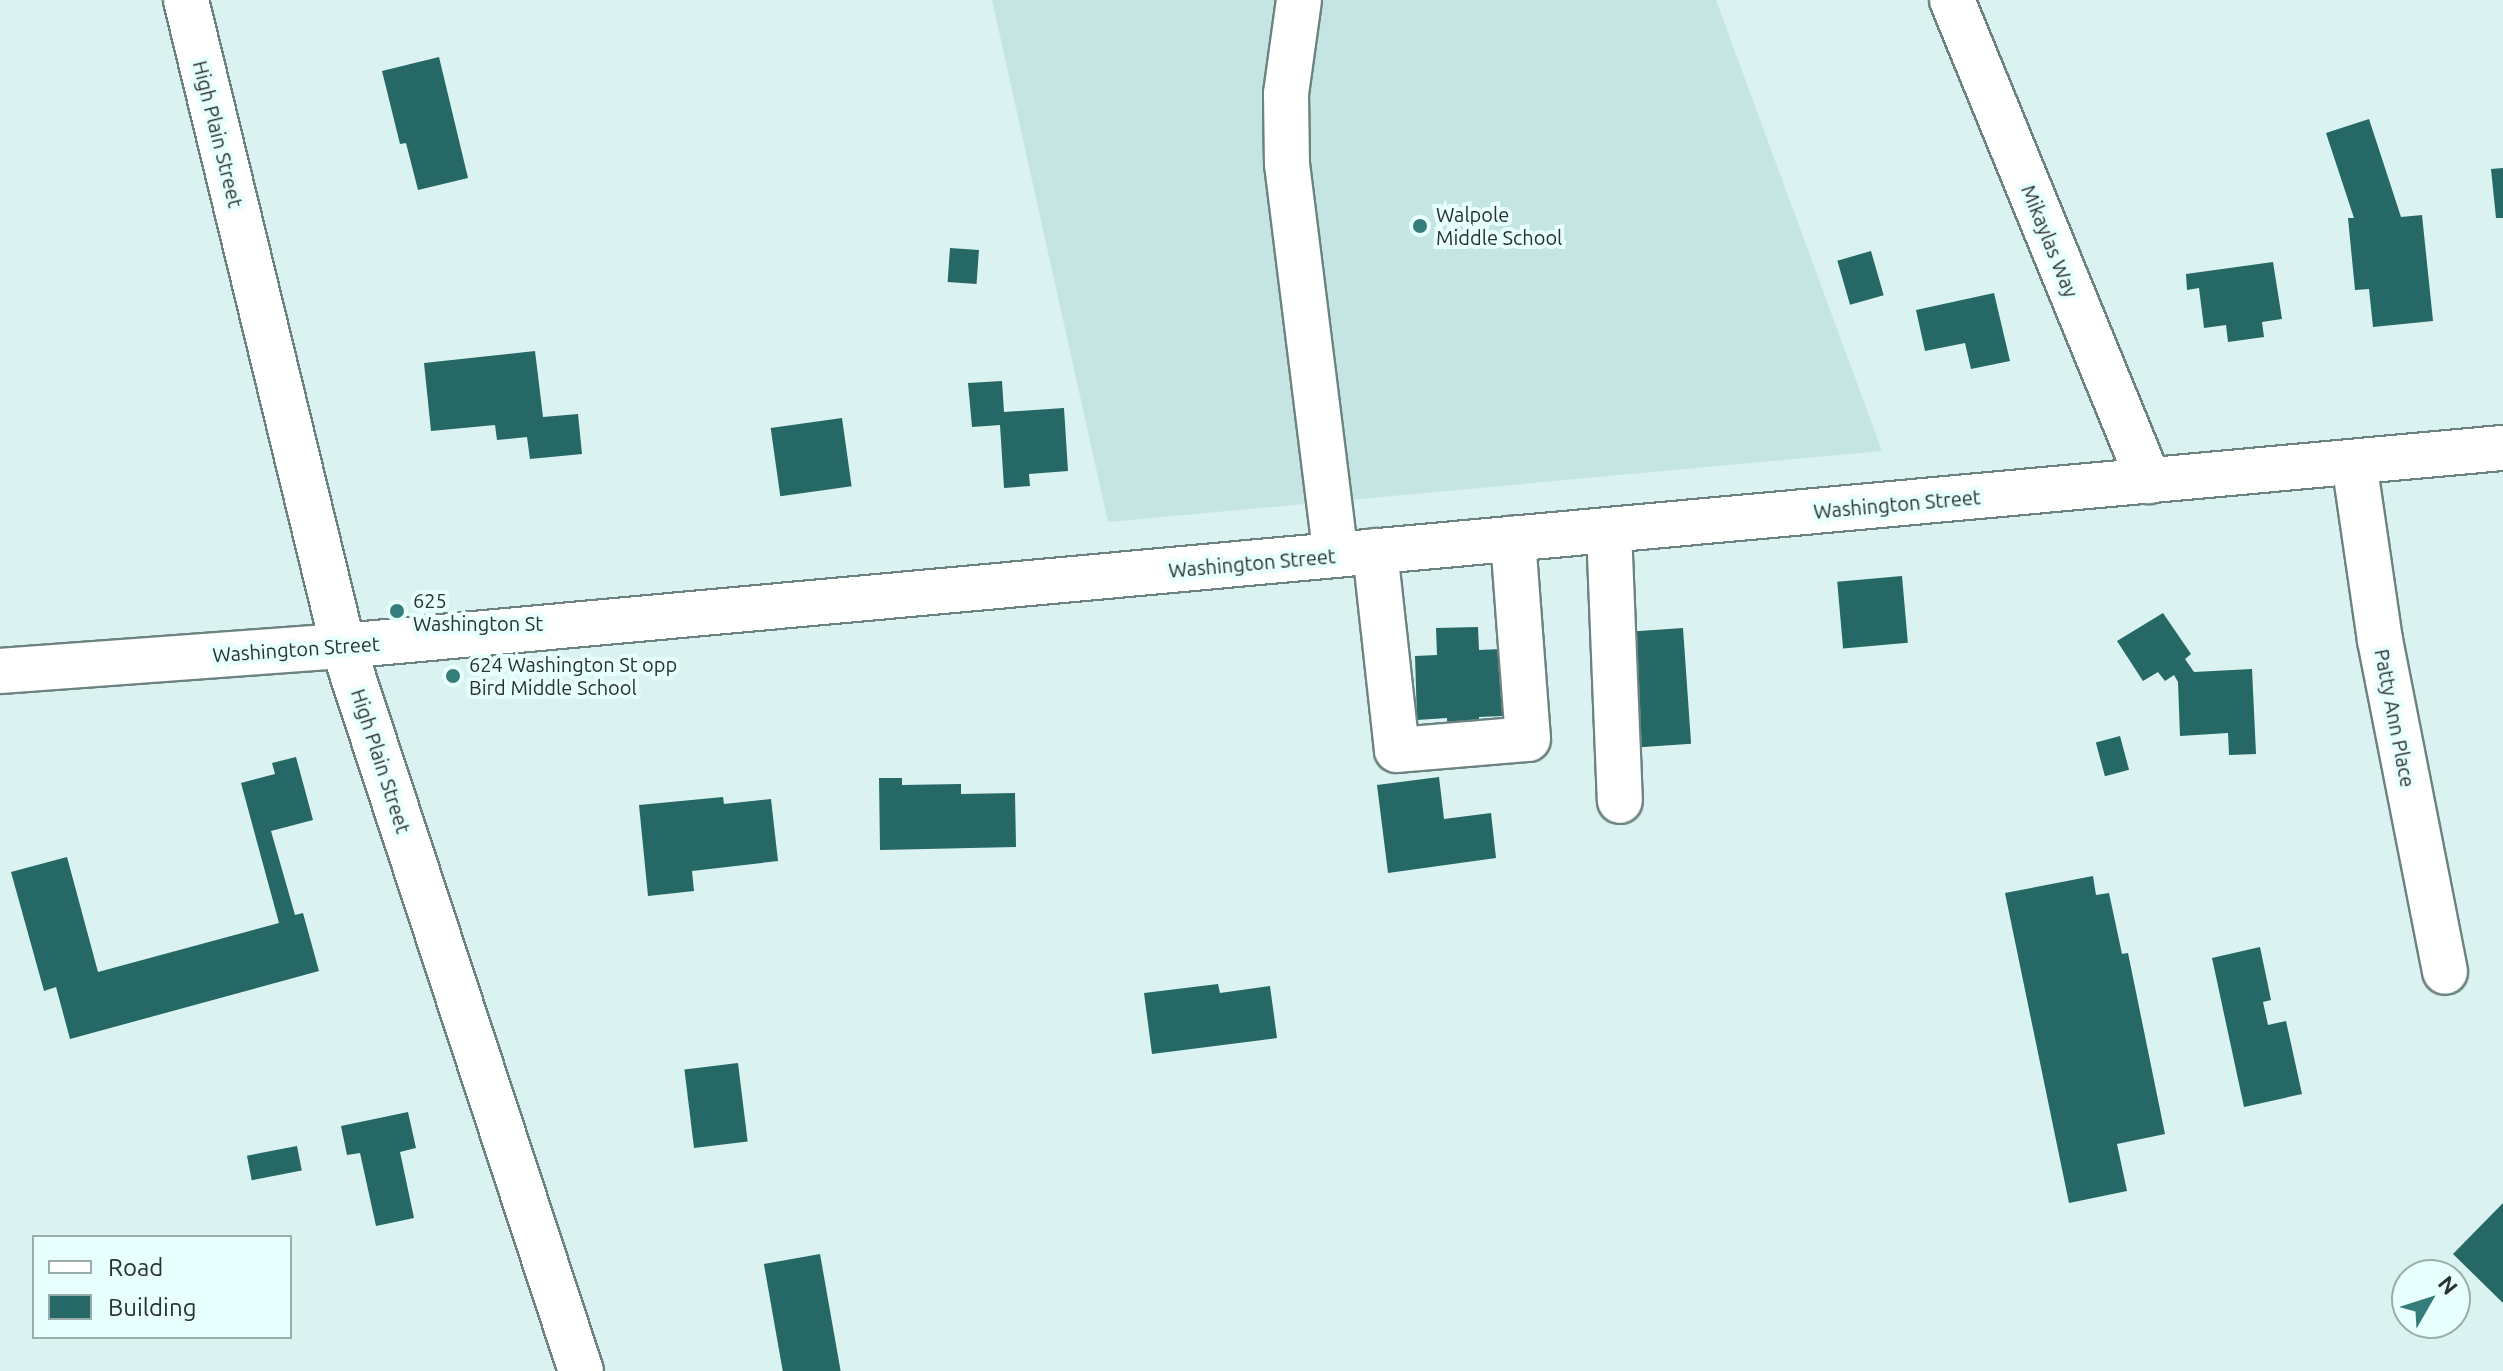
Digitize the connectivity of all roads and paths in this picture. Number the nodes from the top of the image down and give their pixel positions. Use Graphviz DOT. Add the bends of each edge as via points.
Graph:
graph roads {
  1 [pos="186,0"];
  2 [pos="1299,0"];
  3 [pos="1952,0"];
  4 [pos="2503,448"];
  5 [pos="2354,462"];
  6 [pos="2149,481"];
  7 [pos="1609,530"];
  8 [pos="1513,539"];
  9 [pos="1355,553"];
  10 [pos="343,646"];
  11 [pos="0,671"];
  12 [pos="1620,801"];
  13 [pos="2445,972"];
  14 [pos="581,1371"];
  1 -- 10 [label="main road, High Plain Street"];
  2 -- 9 [label="main road" via="1286,94 1287,164"];
  3 -- 6 [label="main road, Mikaylas Way"];
  4 -- 5 [label="main road, Washington Street"];
  5 -- 6 [label="main road, Washington Street"];
  5 -- 13 [label="main road, Patty Ann Place" via="2380,640"];
  6 -- 7 [label="main road, Washington Street"];
  7 -- 8 [label="main road, Washington Street"];
  7 -- 12 [label="main road"];
  8 -- 9 [label="main road, Washington Street"];
  8 -- 9 [label="main road" via="1528,739 1397,750"];
  9 -- 10 [label="main road, Washington Street"];
  10 -- 11 [label="main road, Washington Street"];
  10 -- 14 [label="main road, High Plain Street"];
}
